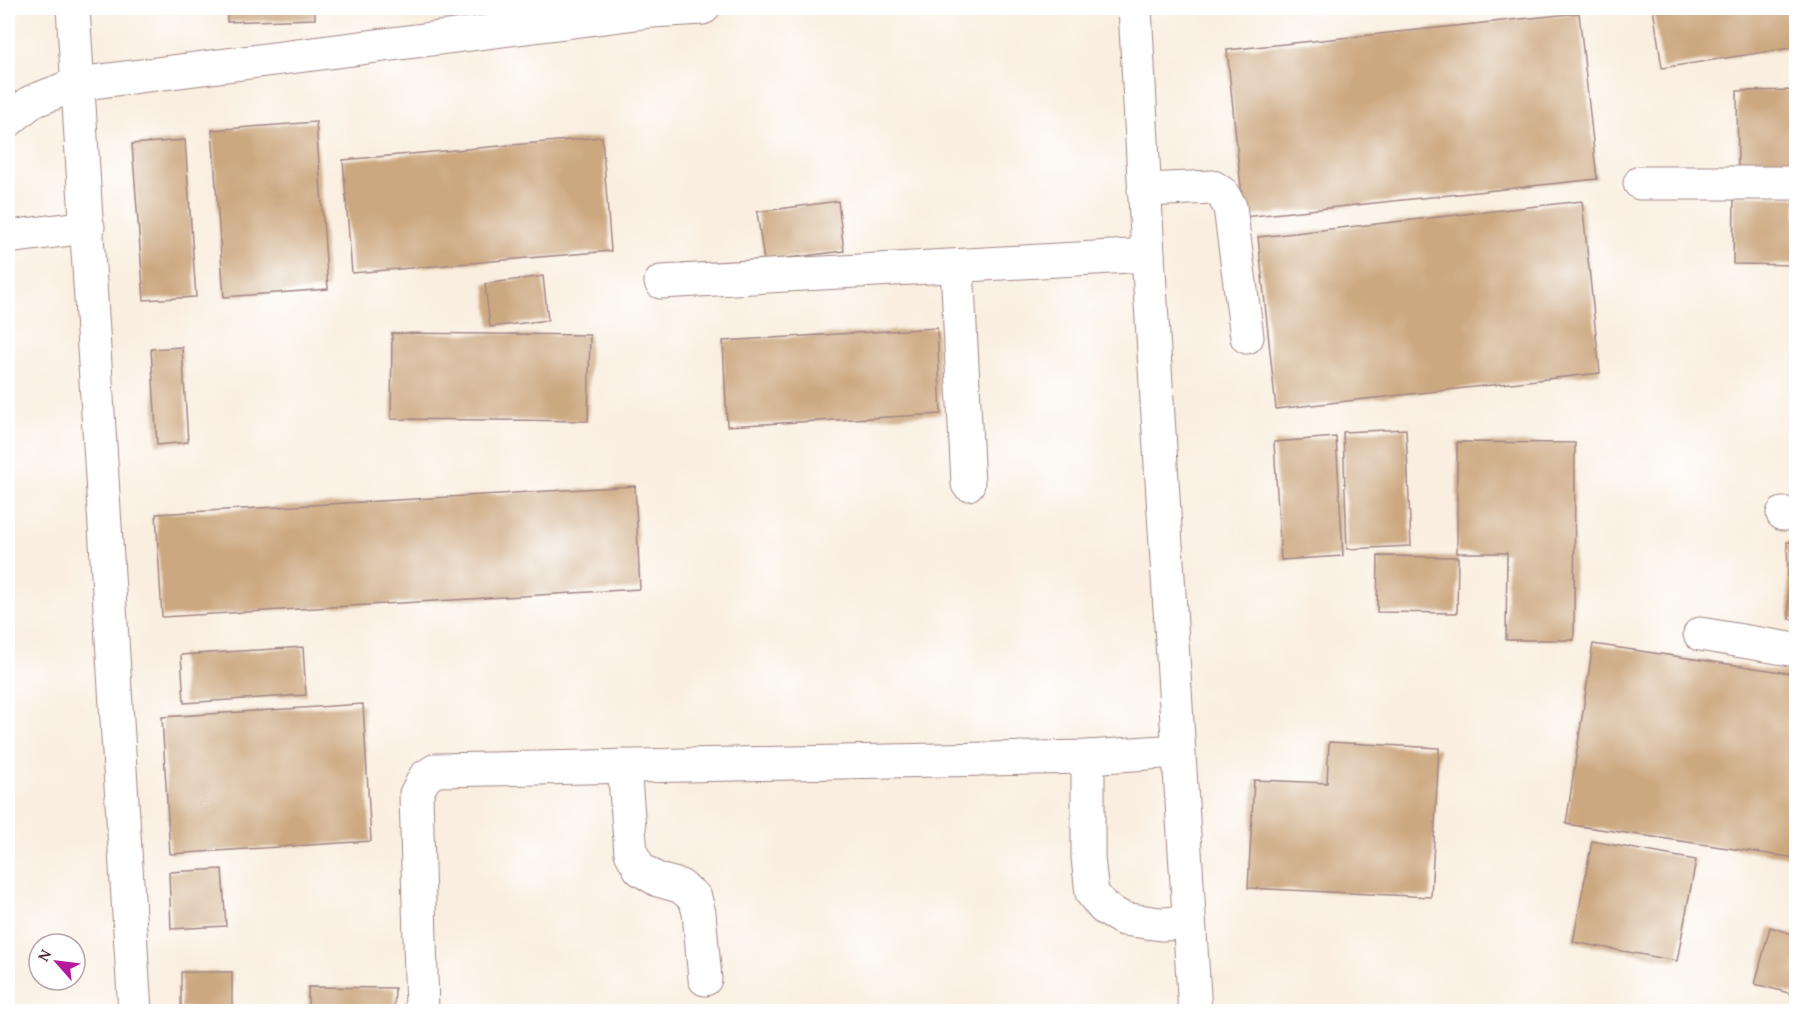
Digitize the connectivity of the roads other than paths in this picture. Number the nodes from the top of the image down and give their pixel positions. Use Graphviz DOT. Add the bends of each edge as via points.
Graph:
graph roads {
  1 [pos="73,8"];
  2 [pos="703,8"];
  3 [pos="1135,8"];
  4 [pos="652,9"];
  5 [pos="77,84"];
  6 [pos="8,122"];
  7 [pos="1640,183"];
  8 [pos="1797,183"];
  9 [pos="1144,190"];
  10 [pos="88,227"];
  11 [pos="8,237"];
  12 [pos="1148,255"];
  13 [pos="957,266"];
  14 [pos="661,282"];
  15 [pos="1247,337"];
  16 [pos="968,484"];
  17 [pos="1700,634"];
  18 [pos="1797,650"];
  19 [pos="1178,751"];
  20 [pos="1088,757"];
  21 [pos="624,766"];
  22 [pos="1189,923"];
  23 [pos="705,979"];
  24 [pos="135,1011"];
  25 [pos="422,1011"];
  26 [pos="1195,1011"];
  1 -- 5 [label="street"];
  2 -- 4 [label="street"];
  3 -- 9 [label="street"];
  4 -- 5 [label="street"];
  5 -- 6 [label="street" via="31,102"];
  5 -- 10 [label="street"];
  7 -- 8 [label="street"];
  9 -- 12 [label="street"];
  9 -- 15 [label="street" via="1213,187 1222,193 1230,207"];
  10 -- 11 [label="street"];
  10 -- 24 [label="street"];
  12 -- 13 [label="street"];
  12 -- 19 [label="street"];
  13 -- 14 [label="street"];
  13 -- 16 [label="street"];
  17 -- 18 [label="street"];
  19 -- 20 [label="street"];
  19 -- 22 [label="street"];
  20 -- 21 [label="street"];
  20 -- 22 [label="street" via="1092,893 1104,908 1124,919"];
  21 -- 23 [label="street" via="631,854 640,869 658,880 680,886 695,898"];
  21 -- 25 [label="street" via="436,770 425,777 416,794"];
  22 -- 26 [label="street"];
}
